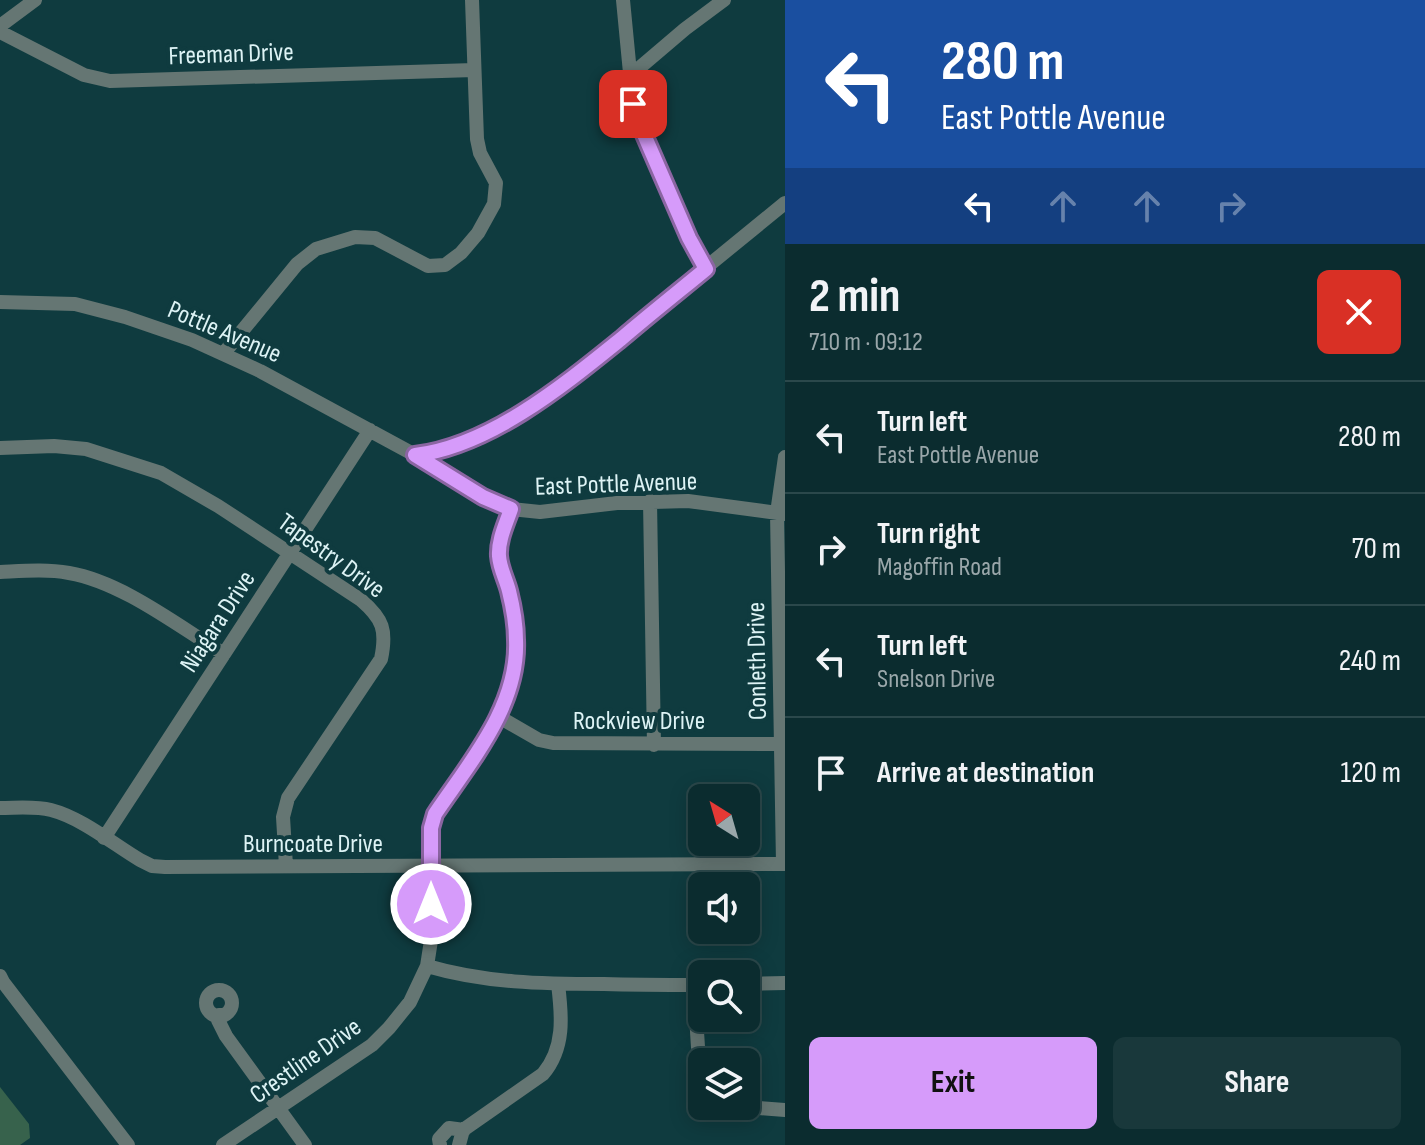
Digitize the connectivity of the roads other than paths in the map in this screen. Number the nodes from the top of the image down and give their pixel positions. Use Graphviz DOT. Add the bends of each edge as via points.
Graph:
graph roads {
  1 [pos="35,0"];
  2 [pos="472,0"];
  3 [pos="623,0"];
  4 [pos="724,0"];
  5 [pos="0,26"];
  6 [pos="0,32"];
  7 [pos="474,70"];
  8 [pos="631,75"];
  9 [pos="785,203"];
  10 [pos="706,269"];
  11 [pos="0,302"];
  12 [pos="224,353"];
  13 [pos="370,430"];
  14 [pos="0,448"];
  15 [pos="415,455"];
  16 [pos="785,457"];
  17 [pos="650,501"];
  18 [pos="511,509"];
  19 [pos="781,513"];
  20 [pos="290,553"];
  21 [pos="0,572"];
  22 [pos="224,654"];
  23 [pos="499,717"];
  24 [pos="783,744"];
  25 [pos="654,745"];
  26 [pos="0,808"];
  27 [pos="104,838"];
  28 [pos="784,864"];
  29 [pos="286,866"];
  30 [pos="431,867"];
  31 [pos="427,966"];
  32 [pos="0,976"];
  33 [pos="785,983"];
  34 [pos="558,984"];
  35 [pos="760,984"];
  36 [pos="688,985"];
  37 [pos="219,1015"];
  38 [pos="760,1108"];
  39 [pos="278,1109"];
  40 [pos="785,1110"];
  41 [pos="464,1130"];
  42 [pos="128,1145"];
  43 [pos="223,1145"];
  44 [pos="305,1145"];
  45 [pos="440,1145"];
  46 [pos="459,1145"];
  1 -- 5 [label="street"];
  2 -- 7 [label="street"];
  3 -- 8 [label="street"];
  4 -- 8 [label="street"];
  6 -- 7 [label="street, Freeman Drive" via="84,75 110,81"];
  7 -- 12 [label="street" via="480,153 496,183 494,204 461,253 445,265 428,266 375,238 355,237 316,249 297,264"];
  8 -- 10 [label="street" via="639,123"];
  9 -- 10 [label="street"];
  10 -- 15 [label="street" via="532,407 449,448"];
  11 -- 12 [label="street, Pottle Avenue" via="96,309"];
  12 -- 13 [label="street, Pottle Avenue"];
  13 -- 15 [label="street, Pottle Avenue"];
  13 -- 20 [label="street, Niagara Drive"];
  14 -- 20 [label="street, Tapestry Drive" via="86,449 161,473"];
  15 -- 18 [label="street, East Pottle Avenue"];
  16 -- 19 [label="street, Conleth Drive"];
  17 -- 18 [label="street, East Pottle Avenue" via="540,512"];
  17 -- 19 [label="street, East Pottle Avenue"];
  17 -- 25 [label="street"];
  18 -- 23 [label="street, Crestline Drive" via="499,555 517,642"];
  19 -- 24 [label="street, Conleth Drive"];
  20 -- 22 [label="street, Niagara Drive"];
  20 -- 29 [label="street, Tapestry Drive" via="375,612 384,642 381,659 288,798 283,817"];
  21 -- 22 [label="street" via="44,570 95,580 128,594"];
  22 -- 27 [label="street, Niagara Drive"];
  23 -- 25 [label="street, Rockview Drive" via="553,743"];
  23 -- 30 [label="street, Crestline Drive" via="435,814"];
  24 -- 25 [label="street, Rockview Drive"];
  24 -- 28 [label="street, Conleth Drive"];
  26 -- 27 [label="street, Burncoate Drive" via="52,810"];
  27 -- 29 [label="street, Burncoate Drive" via="152,866"];
  28 -- 30 [label="street, Burncoate Drive"];
  29 -- 30 [label="street, Burncoate Drive"];
  30 -- 31 [label="street, Crestline Drive"];
  31 -- 34 [label="street" via="460,976"];
  31 -- 39 [label="street, Crestline Drive" via="410,1002 372,1045"];
  32 -- 42 [label="street"];
  33 -- 35 [label="street"];
  34 -- 36 [label="street"];
  34 -- 41 [label="street" via="562,1018 552,1063"];
  37 -- 39 [label="street" via="226,1036"];
  38 -- 40 [label="street"];
  39 -- 43 [label="street, Crestline Drive"];
  39 -- 44 [label="street"];
  41 -- 45 [label="street" via="449,1128"];
  41 -- 46 [label="street"];
}
